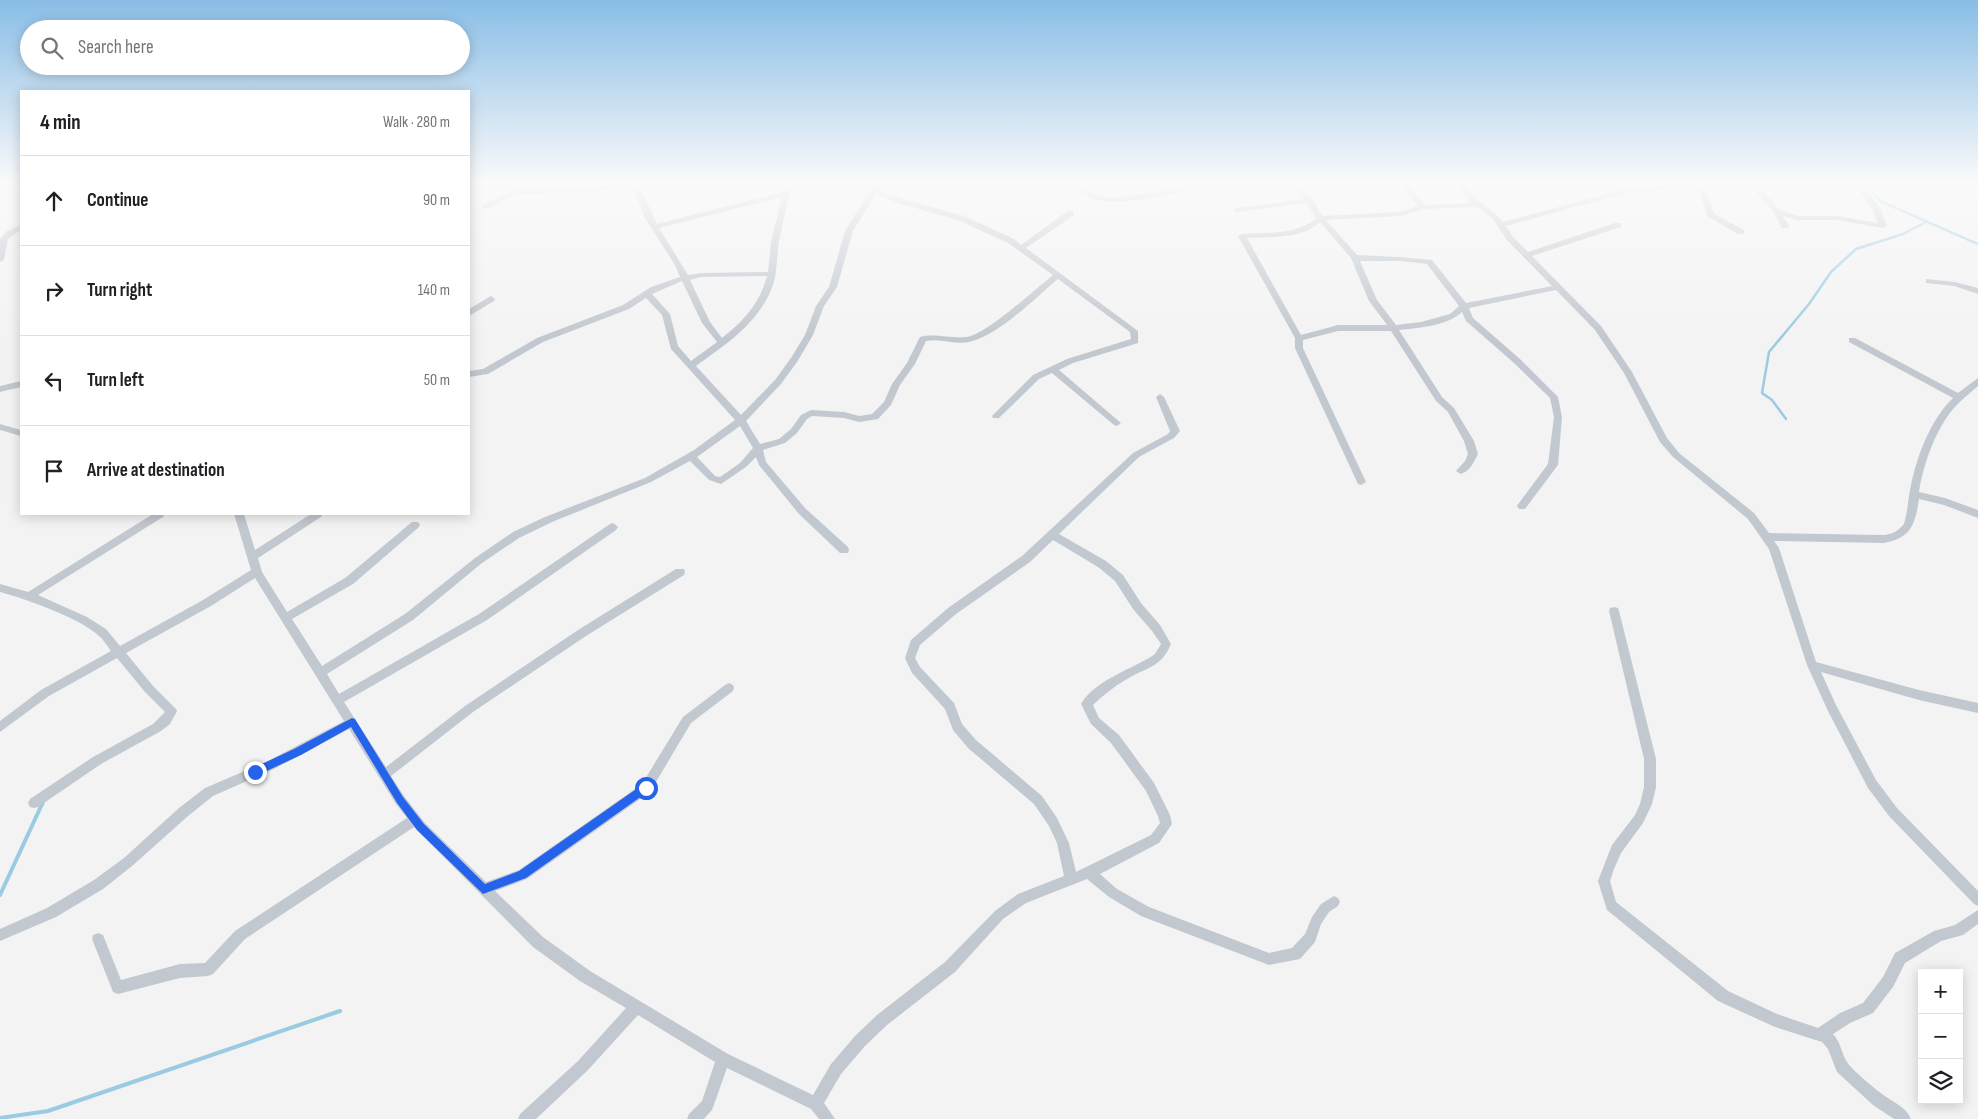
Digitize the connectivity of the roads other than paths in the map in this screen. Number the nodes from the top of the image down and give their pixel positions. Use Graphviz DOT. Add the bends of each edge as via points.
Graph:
graph roads {
  1 [pos="9,233"];
  2 [pos="658,233"];
  3 [pos="777,233"];
  4 [pos="849,233"];
  5 [pos="994,233"];
  6 [pos="1042,233"];
  7 [pos="1277,233"];
  8 [pos="1333,233"];
  9 [pos="1507,233"];
  10 [pos="1593,233"];
  11 [pos="1021,248"];
  12 [pos="1526,255"];
  13 [pos="1354,257"];
  14 [pos="0,260"];
  15 [pos="772,274"];
  16 [pos="1057,276"];
  17 [pos="686,277"];
  18 [pos="1928,281"];
  19 [pos="1559,287"];
  20 [pos="1978,291"];
  21 [pos="647,294"];
  22 [pos="491,299"];
  23 [pos="1464,306"];
  24 [pos="470,313"];
  25 [pos="1394,328"];
  26 [pos="1299,338"];
  27 [pos="1852,340"];
  28 [pos="722,342"];
  29 [pos="690,366"];
  30 [pos="1053,369"];
  31 [pos="470,374"];
  32 [pos="1978,381"];
  33 [pos="20,384"];
  34 [pos="0,389"];
  35 [pos="1160,397"];
  36 [pos="1960,398"];
  37 [pos="996,416"];
  38 [pos="741,421"];
  39 [pos="1117,423"];
  40 [pos="0,427"];
  41 [pos="20,433"];
  42 [pos="758,448"];
  43 [pos="692,457"];
  44 [pos="1462,471"];
  45 [pos="1361,482"];
  46 [pos="1914,495"];
  47 [pos="1522,506"];
  48 [pos="1978,514"];
  49 [pos="158,515"];
  50 [pos="239,515"];
  51 [pos="316,515"];
  52 [pos="415,526"];
  53 [pos="613,527"];
  54 [pos="1053,535"];
  55 [pos="1767,537"];
  56 [pos="844,550"];
  57 [pos="252,557"];
  58 [pos="257,572"];
  59 [pos="680,572"];
  60 [pos="0,588"];
  61 [pos="29,596"];
  62 [pos="1614,611"];
  63 [pos="285,618"];
  64 [pos="119,651"];
  65 [pos="1812,665"];
  66 [pos="320,673"];
  67 [pos="729,688"];
  68 [pos="338,700"];
  69 [pos="1978,708"];
  70 [pos="352,722"];
  71 [pos="0,727"];
  72 [pos="384,776"];
  73 [pos="34,803"];
  74 [pos="415,819"];
  75 [pos="1089,873"];
  76 [pos="1070,879"];
  77 [pos="483,889"];
  78 [pos="1978,900"];
  79 [pos="1334,902"];
  80 [pos="1978,916"];
  81 [pos="0,935"];
  82 [pos="98,939"];
  83 [pos="636,1007"];
  84 [pos="1836,1023"];
  85 [pos="1821,1034"];
  86 [pos="1833,1044"];
  87 [pos="723,1059"];
  88 [pos="816,1104"];
  89 [pos="525,1119"];
  90 [pos="694,1119"];
  91 [pos="828,1119"];
  92 [pos="1904,1119"];
  1 -- 14 [label="street" via="3,239"];
  2 -- 17 [label="street"];
  3 -- 15 [label="street"];
  4 -- 38 [label="street" via="832,288 809,335 784,375"];
  5 -- 11 [label="street"];
  6 -- 11 [label="street"];
  7 -- 26 [label="street" via="1242,236"];
  8 -- 13 [label="street"];
  9 -- 12 [label="street"];
  10 -- 12 [label="street"];
  11 -- 16 [label="street"];
  12 -- 19 [label="street"];
  13 -- 23 [label="street" via="1429,262"];
  13 -- 25 [label="street" via="1373,301"];
  15 -- 17 [label="street"];
  15 -- 28 [label="street" via="770,287 755,311"];
  16 -- 30 [label="street" via="1134,331 1135,341"];
  16 -- 42 [label="street" via="973,338 956,340 935,336 923,339 888,403 874,417 860,419 811,413 782,441"];
  17 -- 21 [label="street"];
  17 -- 28 [label="street" via="706,323"];
  18 -- 20 [label="street"];
  19 -- 23 [label="street"];
  19 -- 55 [label="street" via="1598,328 1618,357 1663,440 1676,455 1751,516"];
  21 -- 29 [label="street" via="666,314 674,347"];
  21 -- 31 [label="street" via="626,307 540,340 485,372"];
  22 -- 24 [label="street"];
  23 -- 25 [label="street" via="1453,316"];
  23 -- 47 [label="street" via="1469,319 1554,397 1558,417 1554,465"];
  25 -- 26 [label="street" via="1338,328"];
  25 -- 44 [label="street" via="1438,399 1451,410 1469,441 1473,454"];
  26 -- 45 [label="street" via="1298,348"];
  27 -- 36 [label="street"];
  28 -- 29 [label="street"];
  29 -- 38 [label="street"];
  30 -- 37 [label="street" via="1036,377"];
  30 -- 39 [label="street"];
  32 -- 36 [label="street"];
  33 -- 34 [label="street"];
  35 -- 54 [label="street" via="1175,431 1136,455 1112,475"];
  36 -- 46 [label="street" via="1939,422"];
  38 -- 42 [label="street"];
  38 -- 43 [label="street"];
  40 -- 41 [label="street"];
  42 -- 43 [label="street" via="743,465 721,481 712,478"];
  42 -- 56 [label="street" via="762,463 802,512"];
  43 -- 66 [label="street" via="516,535 468,567 400,624"];
  46 -- 48 [label="street"];
  46 -- 55 [label="street" via="1912,518 1898,536 1891,539"];
  49 -- 61 [label="street"];
  50 -- 57 [label="street"];
  51 -- 57 [label="street"];
  52 -- 63 [label="street" via="349,581"];
  53 -- 68 [label="street" via="483,617"];
  54 -- 75 [label="street" via="1119,578 1166,644 1163,653 1155,660 1122,676 1087,704 1094,721 1116,739 1150,787 1166,824 1155,839"];
  54 -- 76 [label="street" via="1026,559 952,611 915,643 910,658 916,670 950,706 957,727 972,744 1038,800 1063,843"];
  55 -- 65 [label="street" via="1774,548"];
  57 -- 58 [label="street"];
  58 -- 63 [label="street"];
  58 -- 64 [label="street"];
  59 -- 72 [label="street" via="469,709"];
  60 -- 61 [label="street"];
  61 -- 64 [label="street" via="83,620 102,632"];
  62 -- 85 [label="street" via="1650,759 1650,786 1640,819 1616,849 1604,881 1611,906 1723,996 1775,1020"];
  63 -- 66 [label="street"];
  64 -- 71 [label="street" via="45,693"];
  64 -- 73 [label="street" via="149,689 168,706 170,717 108,753"];
  65 -- 69 [label="street"];
  65 -- 78 [label="street" via="1872,784 1893,812"];
  66 -- 68 [label="street"];
  67 -- 77 [label="street" via="687,720 646,788 522,875"];
  68 -- 70 [label="street"];
  70 -- 72 [label="street"];
  70 -- 81 [label="street" via="297,752 216,788 94,888 27,925"];
  72 -- 74 [label="street"];
  74 -- 77 [label="street"];
  74 -- 82 [label="street" via="240,935 208,969 180,971 118,987"];
  75 -- 76 [label="street"];
  75 -- 79 [label="street" via="1113,893 1145,912 1269,959 1295,954 1310,938 1325,908"];
  76 -- 88 [label="street" via="1022,898 998,915 950,967 860,1041 836,1069"];
  77 -- 83 [label="street" via="538,942"];
  80 -- 84 [label="street" via="1958,931 1939,935 1900,958 1888,982 1868,1008"];
  83 -- 87 [label="street"];
  83 -- 89 [label="street" via="614,1035"];
  84 -- 85 [label="street"];
  84 -- 86 [label="street"];
  85 -- 86 [label="street"];
  86 -- 92 [label="street" via="1842,1067"];
  87 -- 88 [label="street"];
  87 -- 90 [label="street" via="707,1106"];
  88 -- 91 [label="street"];
}
